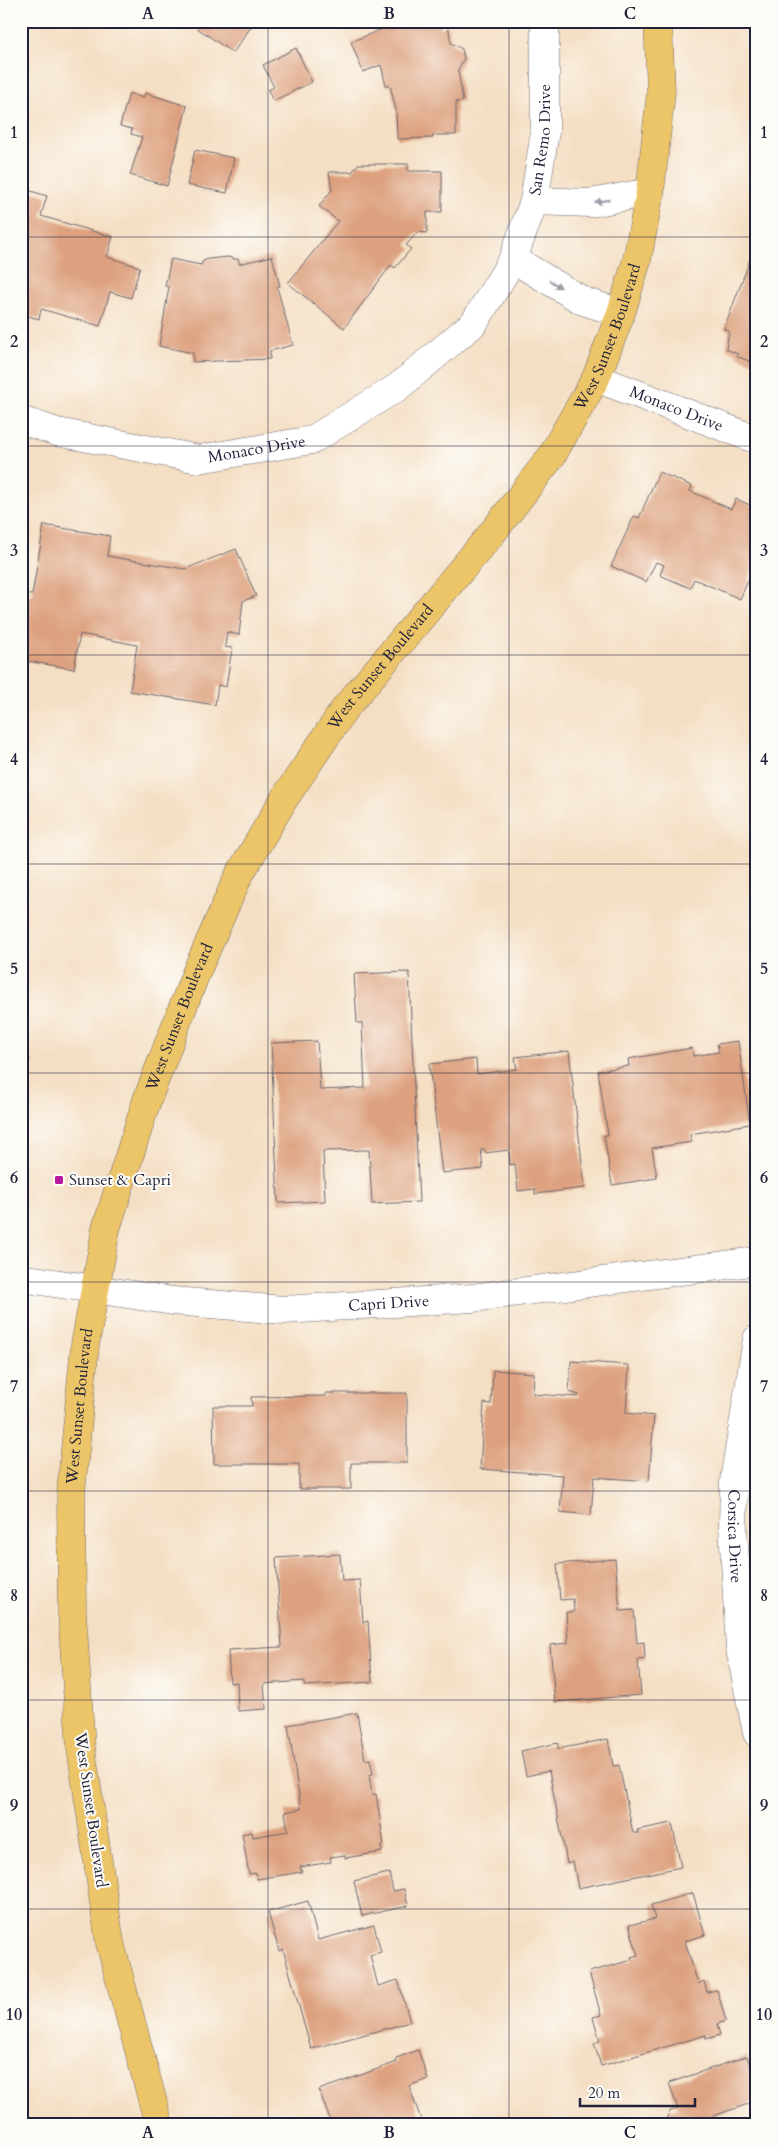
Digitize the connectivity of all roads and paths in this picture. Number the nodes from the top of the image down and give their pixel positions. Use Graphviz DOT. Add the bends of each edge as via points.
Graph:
graph roads {
  1 [pos="545,21"];
  2 [pos="658,21"];
  3 [pos="650,192"];
  4 [pos="534,201"];
  5 [pos="513,259"];
  6 [pos="621,314"];
  7 [pos="596,378"];
  8 [pos="21,420"];
  9 [pos="757,440"];
  10 [pos="757,1261"];
  11 [pos="21,1278"];
  12 [pos="94,1289"];
  13 [pos="757,1339"];
  14 [pos="757,1733"];
  15 [pos="159,2125"];
  1 -- 4 [label="street, San Remo Drive" via="545,132"];
  2 -- 3 [label="main road, West Sunset Boulevard" via="661,92"];
  3 -- 4 [label="street, San Remo Drive, one-way" via="591,203"];
  3 -- 6 [label="main road, West Sunset Boulevard" via="637,260"];
  4 -- 5 [label="street, Monaco Drive"];
  5 -- 6 [label="street, one-way" via="583,301"];
  5 -- 8 [label="street, Monaco Drive" via="474,323 398,387 312,440 199,459 57,432"];
  6 -- 7 [label="main road, West Sunset Boulevard"];
  7 -- 9 [label="street, Monaco Drive"];
  7 -- 12 [label="main road, West Sunset Boulevard" via="550,457 493,532 346,707 284,799 238,877 196,973 147,1100 106,1229"];
  10 -- 12 [label="street, Capri Drive" via="472,1298 284,1310 173,1301"];
  11 -- 12 [label="street, Capri Drive"];
  12 -- 15 [label="main road, West Sunset Boulevard" via="85,1345 71,1492 72,1613 81,1748 110,1943"];
  13 -- 14 [label="street, Corsica Drive" via="734,1481 733,1526 740,1649"];
}
